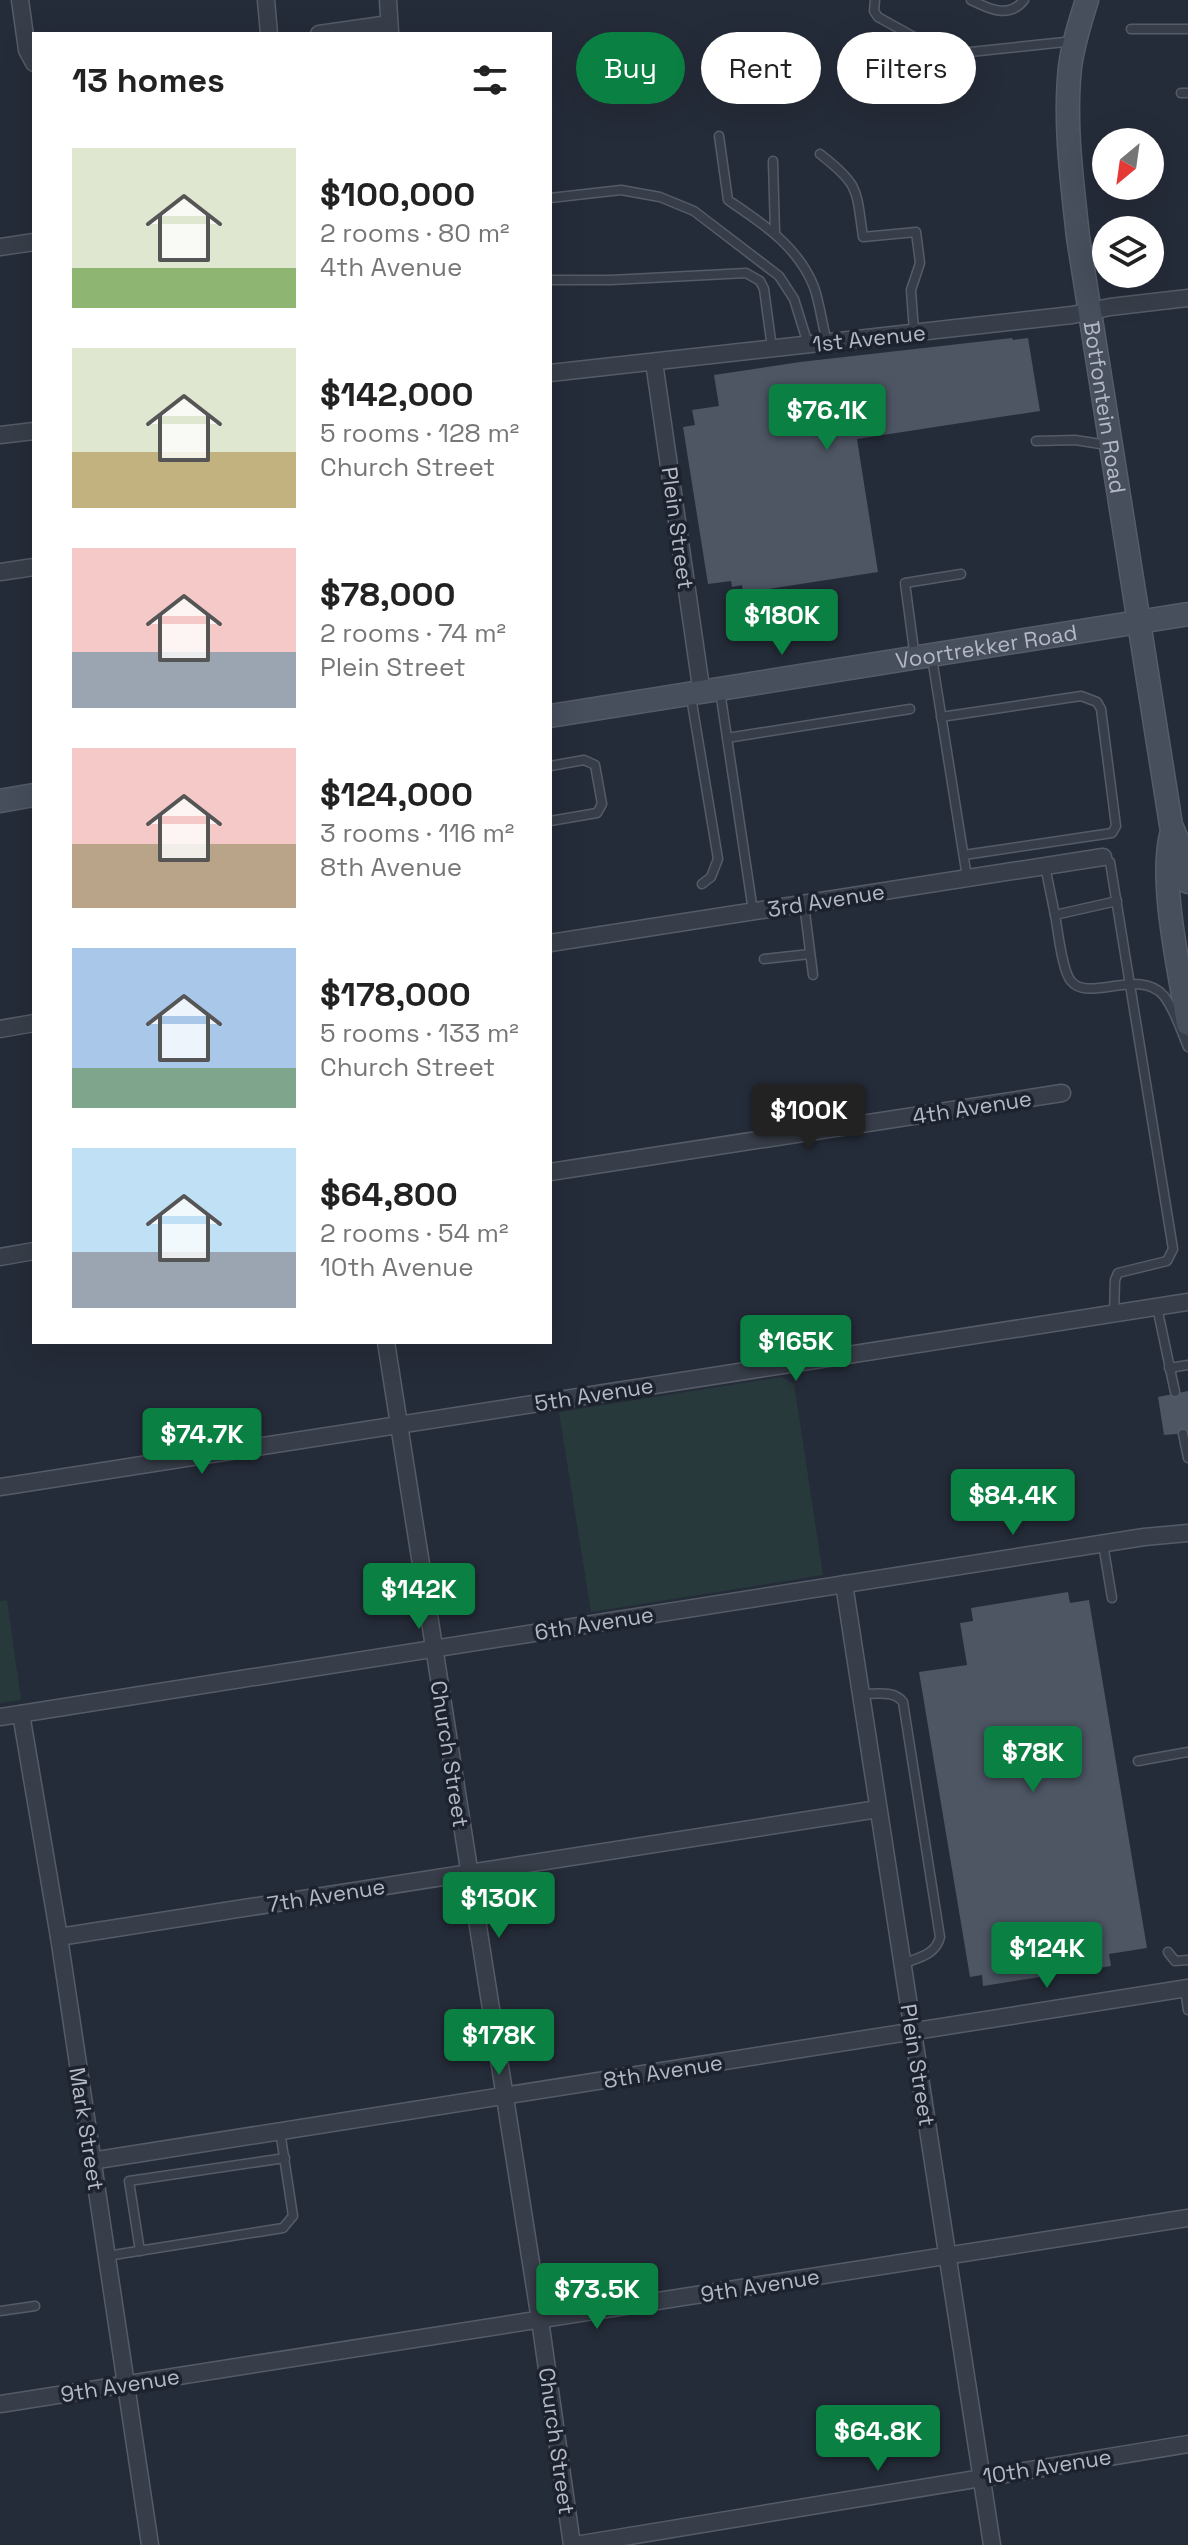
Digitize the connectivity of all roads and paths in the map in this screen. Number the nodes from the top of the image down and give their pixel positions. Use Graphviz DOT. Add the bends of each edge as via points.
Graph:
graph roads {
  1 [pos="20,0"];
  2 [pos="266,0"];
  3 [pos="388,0"];
  4 [pos="875,0"];
  5 [pos="971,0"];
  6 [pos="1024,0"];
  7 [pos="1087,0"];
  8 [pos="390,29"];
  9 [pos="1131,29"];
  10 [pos="1188,29"];
  11 [pos="269,32"];
  12 [pos="347,32"];
  13 [pos="1075,41"];
  14 [pos="32,59"];
  15 [pos="719,136"];
  16 [pos="820,154"];
  17 [pos="773,161"];
  18 [pos="552,198"];
  19 [pos="775,233"];
  20 [pos="32,242"];
  21 [pos="0,247"];
  22 [pos="552,280"];
  23 [pos="1188,298"];
  24 [pos="1091,311"];
  25 [pos="914,333"];
  26 [pos="827,342"];
  27 [pos="808,344"];
  28 [pos="772,349"];
  29 [pos="654,362"];
  30 [pos="552,373"];
  31 [pos="32,431"];
  32 [pos="0,435"];
  33 [pos="1036,441"];
  34 [pos="1112,446"];
  35 [pos="32,567"];
  36 [pos="0,572"];
  37 [pos="961,574"];
  38 [pos="1188,614"];
  39 [pos="1141,623"];
  40 [pos="923,658"];
  41 [pos="704,693"];
  42 [pos="910,709"];
  43 [pos="552,716"];
  44 [pos="941,717"];
  45 [pos="727,738"];
  46 [pos="552,766"];
  47 [pos="32,795"];
  48 [pos="0,801"];
  49 [pos="552,821"];
  50 [pos="1172,830"];
  51 [pos="964,855"];
  52 [pos="1103,857"];
  53 [pos="1045,866"];
  54 [pos="967,878"];
  55 [pos="1188,882"];
  56 [pos="702,884"];
  57 [pos="1117,901"];
  58 [pos="804,903"];
  59 [pos="753,911"];
  60 [pos="1055,915"];
  61 [pos="552,943"];
  62 [pos="810,954"];
  63 [pos="764,959"];
  64 [pos="813,975"];
  65 [pos="1128,983"];
  66 [pos="32,1023"];
  67 [pos="1188,1024"];
  68 [pos="0,1029"];
  69 [pos="1188,1047"];
  70 [pos="1062,1093"];
  71 [pos="552,1172"];
  72 [pos="32,1251"];
  73 [pos="0,1257"];
  74 [pos="1188,1302"];
  75 [pos="1157,1307"];
  76 [pos="1114,1314"];
  77 [pos="386,1344"];
  78 [pos="1188,1365"];
  79 [pos="1169,1368"];
  80 [pos="1175,1392"];
  81 [pos="398,1425"];
  82 [pos="1183,1434"];
  83 [pos="1188,1458"];
  84 [pos="0,1487"];
  85 [pos="1188,1533"];
  86 [pos="1103,1544"];
  87 [pos="844,1584"];
  88 [pos="1112,1598"];
  89 [pos="435,1649"];
  90 [pos="861,1694"];
  91 [pos="21,1714"];
  92 [pos="0,1717"];
  93 [pos="1188,1752"];
  94 [pos="1138,1761"];
  95 [pos="878,1809"];
  96 [pos="468,1873"];
  97 [pos="59,1937"];
  98 [pos="1168,1952"];
  99 [pos="1188,1960"];
  100 [pos="902,1964"];
  101 [pos="1186,1988"];
  102 [pos="1188,2010"];
  103 [pos="913,2032"];
  104 [pos="503,2096"];
  105 [pos="280,2131"];
  106 [pos="285,2158"];
  107 [pos="91,2161"];
  108 [pos="1188,2218"];
  109 [pos="140,2251"];
  110 [pos="947,2255"];
  111 [pos="107,2256"];
  112 [pos="35,2306"];
  113 [pos="0,2311"];
  114 [pos="540,2320"];
  115 [pos="126,2384"];
  116 [pos="0,2404"];
  117 [pos="1188,2444"];
  118 [pos="981,2476"];
  119 [pos="150,2545"];
  120 [pos="573,2545"];
  121 [pos="992,2545"];
  1 -- 14 [label="street"];
  2 -- 11 [label="street"];
  3 -- 8 [label="street"];
  4 -- 13 [label="lane" via="878,17 943,53"];
  5 -- 6 [label="lane" via="1002,12"];
  7 -- 13 [label="main road, Botfontein Road"];
  8 -- 12 [label="street"];
  9 -- 10 [label="lane"];
  13 -- 24 [label="main road, Botfontein Road" via="1067,100 1069,147"];
  15 -- 19 [label="lane" via="728,200"];
  16 -- 25 [label="lane" via="856,189 863,237 916,232 920,263 911,290"];
  17 -- 19 [label="lane"];
  18 -- 27 [label="lane" via="621,190 660,197 694,211 779,276 794,299"];
  19 -- 26 [label="lane" via="814,287"];
  20 -- 21 [label="street"];
  22 -- 28 [label="lane" via="746,273 764,289"];
  23 -- 24 [label="street, 1st Avenue"];
  24 -- 25 [label="street, 1st Avenue"];
  24 -- 34 [label="main road, Botfontein Road"];
  25 -- 26 [label="street, 1st Avenue"];
  26 -- 27 [label="street, 1st Avenue"];
  27 -- 28 [label="street, 1st Avenue"];
  28 -- 29 [label="street, 1st Avenue"];
  29 -- 30 [label="street, 1st Avenue"];
  29 -- 41 [label="street, Plein Street"];
  31 -- 32 [label="street"];
  33 -- 34 [label="lane"];
  34 -- 39 [label="main road, Botfontein Road"];
  35 -- 36 [label="street"];
  37 -- 40 [label="lane" via="905,583"];
  38 -- 39 [label="main road, Voortrekker Road"];
  39 -- 40 [label="main road, Voortrekker Road"];
  39 -- 50 [label="main road, Botfontein Road"];
  40 -- 41 [label="main road, Voortrekker Road"];
  40 -- 44 [label="lane"];
  41 -- 43 [label="main road, Voortrekker Road"];
  41 -- 45 [label="lane"];
  41 -- 56 [label="lane" via="718,859"];
  42 -- 45 [label="lane"];
  44 -- 51 [label="lane"];
  44 -- 51 [label="lane" via="1081,696 1101,709 1116,826 1112,833"];
  45 -- 59 [label="lane"];
  46 -- 49 [label="lane" via="584,760 595,765 602,804 597,813"];
  47 -- 48 [label="main road"];
  50 -- 55 [label="main road"];
  50 -- 67 [label="main road" via="1167,879"];
  51 -- 54 [label="lane"];
  52 -- 53 [label="street, 3rd Avenue"];
  52 -- 57 [label="lane" via="1110,862"];
  53 -- 54 [label="street, 3rd Avenue"];
  53 -- 60 [label="lane"];
  54 -- 58 [label="street, 3rd Avenue"];
  57 -- 60 [label="lane"];
  57 -- 65 [label="lane"];
  58 -- 59 [label="street, 3rd Avenue"];
  58 -- 62 [label="lane"];
  59 -- 61 [label="street, 3rd Avenue"];
  60 -- 65 [label="lane" via="1068,977 1075,985"];
  62 -- 63 [label="lane"];
  62 -- 64 [label="lane"];
  65 -- 69 [label="lane" via="1154,988 1166,998"];
  65 -- 76 [label="lane" via="1173,1249 1167,1261 1118,1273"];
  66 -- 68 [label="street"];
  70 -- 71 [label="street, 4th Avenue"];
  72 -- 73 [label="street"];
  74 -- 75 [label="street, 5th Avenue"];
  75 -- 76 [label="street, 5th Avenue"];
  75 -- 79 [label="lane"];
  76 -- 81 [label="street, 5th Avenue"];
  77 -- 81 [label="street, Church Street"];
  78 -- 79 [label="lane"];
  79 -- 80 [label="lane"];
  81 -- 84 [label="street, 5th Avenue"];
  81 -- 89 [label="street, Church Street"];
  82 -- 83 [label="lane"];
  85 -- 86 [label="street, 6th Avenue"];
  86 -- 87 [label="street, 6th Avenue"];
  86 -- 88 [label="lane"];
  87 -- 89 [label="street, 6th Avenue"];
  87 -- 90 [label="street, Plein Street"];
  89 -- 91 [label="street, 6th Avenue"];
  89 -- 96 [label="street, Church Street"];
  90 -- 95 [label="street, Plein Street"];
  90 -- 100 [label="lane" via="891,1694 903,1702 940,1937 931,1952"];
  91 -- 92 [label="street, 6th Avenue"];
  91 -- 97 [label="street, Mark Street"];
  93 -- 94 [label="lane"];
  95 -- 96 [label="street, 7th Avenue"];
  95 -- 100 [label="street, Plein Street"];
  96 -- 97 [label="street, 7th Avenue"];
  96 -- 104 [label="street, Church Street"];
  97 -- 107 [label="street, Mark Street"];
  98 -- 99 [label="lane" via="1175,1961"];
  100 -- 103 [label="street, Plein Street"];
  101 -- 102 [label="lane"];
  101 -- 103 [label="street, 8th Avenue"];
  103 -- 104 [label="street, 8th Avenue"];
  103 -- 110 [label="street, Plein Street"];
  104 -- 105 [label="street, 8th Avenue"];
  104 -- 114 [label="street, Church Street"];
  105 -- 106 [label="lane"];
  105 -- 107 [label="street, 8th Avenue"];
  106 -- 109 [label="lane" via="293,2216 283,2228"];
  106 -- 109 [label="lane" via="129,2181"];
  107 -- 111 [label="street, Mark Street"];
  108 -- 110 [label="street, 9th Avenue"];
  109 -- 111 [label="lane"];
  110 -- 114 [label="street, 9th Avenue"];
  110 -- 118 [label="street, Plein Street"];
  111 -- 115 [label="street, Mark Street"];
  112 -- 113 [label="lane"];
  114 -- 115 [label="street, 9th Avenue"];
  114 -- 120 [label="street, Church Street"];
  115 -- 116 [label="street, 9th Avenue"];
  115 -- 119 [label="street, Mark Street"];
  117 -- 118 [label="street, 10th Avenue"];
  118 -- 120 [label="street, 10th Avenue"];
  118 -- 121 [label="street, Plein Street"];
}
